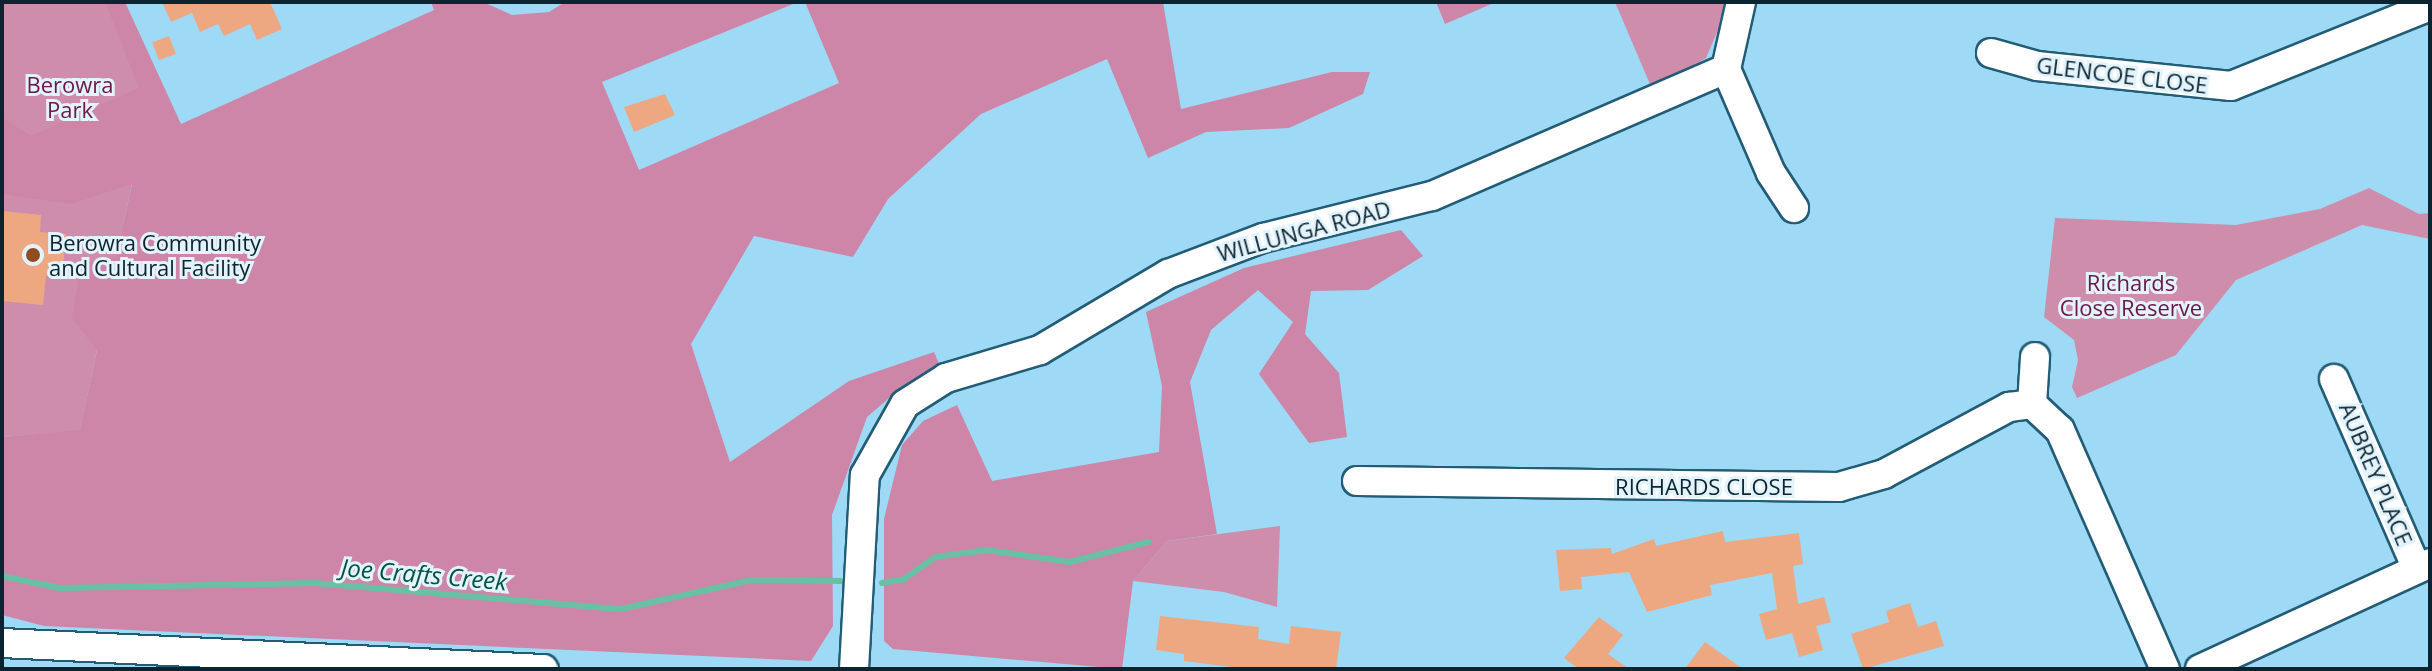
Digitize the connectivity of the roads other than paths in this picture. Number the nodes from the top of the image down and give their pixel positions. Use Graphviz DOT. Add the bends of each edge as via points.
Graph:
graph roads {
  1 [pos="1741,2"];
  2 [pos="2430,6"];
  3 [pos="1991,53"];
  4 [pos="1726,69"];
  5 [pos="1794,208"];
  6 [pos="2035,357"];
  7 [pos="2334,379"];
  8 [pos="2032,404"];
  9 [pos="1357,481"];
  10 [pos="2423,566"];
  11 [pos="2,643"];
  12 [pos="543,669"];
  13 [pos="854,669"];
  14 [pos="2165,669"];
  15 [pos="2200,669"];
  1 -- 4 [label="street"];
  2 -- 3 [label="street, GLENCOE CLOSE" via="2231,86 2037,66"];
  4 -- 5 [label="street" via="1771,173"];
  4 -- 13 [label="street, WILLUNGA ROAD" via="1432,196 1263,238 1168,274 1040,350 946,378 905,404 865,475"];
  6 -- 8 [label="street"];
  7 -- 10 [label="street, AUBREY PLACE"];
  8 -- 9 [label="street, RICHARDS CLOSE" via="2009,407 1884,474 1839,487"];
  8 -- 14 [label="street" via="2060,430"];
  10 -- 15 [label="street"];
  11 -- 12 [label="street"];
}
